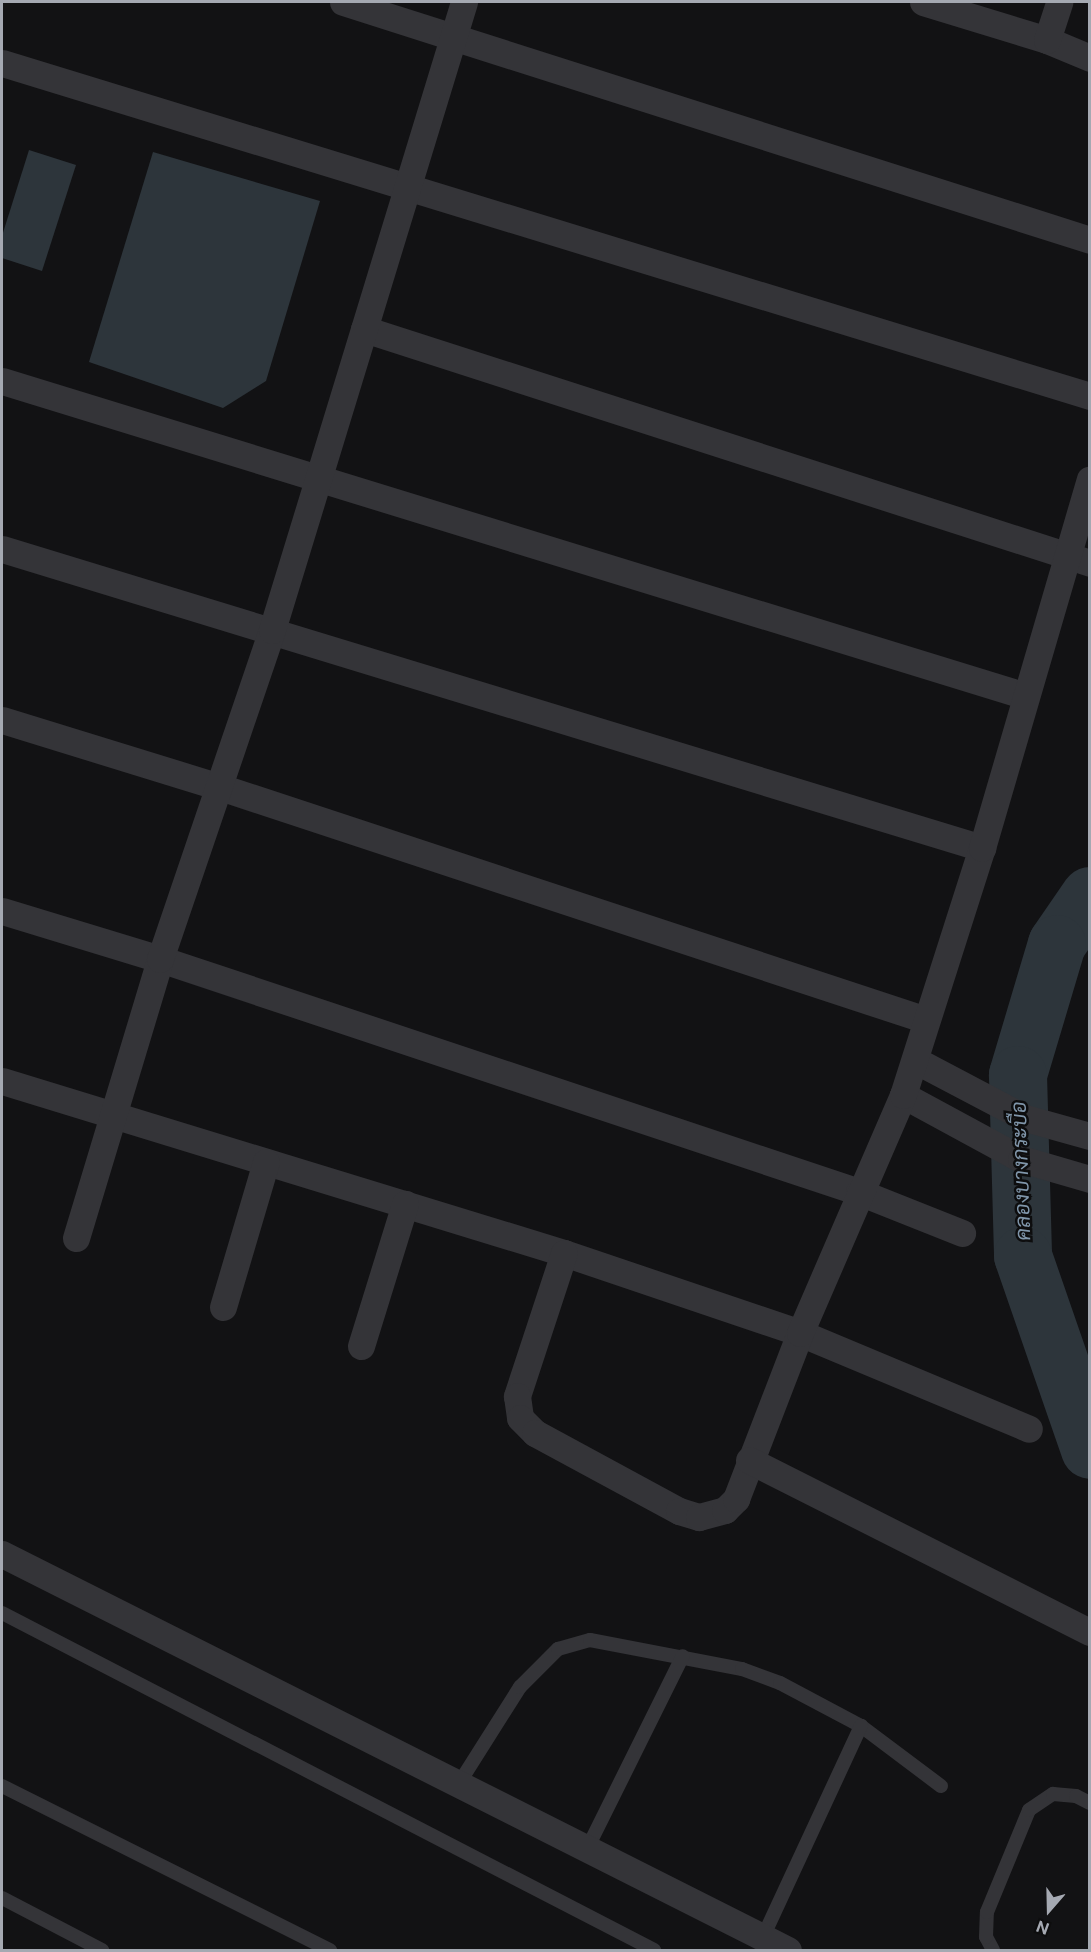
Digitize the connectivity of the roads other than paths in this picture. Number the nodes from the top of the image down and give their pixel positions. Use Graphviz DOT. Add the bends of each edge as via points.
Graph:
graph roads {
  1 [pos="343,2"];
  2 [pos="464,2"];
  3 [pos="923,2"];
  4 [pos="1059,2"];
  5 [pos="453,35"];
  6 [pos="1047,40"];
  7 [pos="1089,58"];
  8 [pos="2,63"];
  9 [pos="407,184"];
  10 [pos="1089,240"];
  11 [pos="364,329"];
  12 [pos="2,381"];
  13 [pos="1089,396"];
  14 [pos="318,477"];
  15 [pos="1089,479"];
  16 [pos="2,549"];
  17 [pos="1079,559"];
  18 [pos="272,630"];
  19 [pos="1026,696"];
  20 [pos="2,720"];
  21 [pos="220,787"];
  22 [pos="982,848"];
  23 [pos="2,911"];
  24 [pos="160,959"];
  25 [pos="926,1020"];
  26 [pos="915,1060"];
  27 [pos="2,1081"];
  28 [pos="903,1095"];
  29 [pos="112,1115"];
  30 [pos="1089,1136"];
  31 [pos="266,1162"];
  32 [pos="1089,1179"];
  33 [pos="859,1192"];
  34 [pos="405,1204"];
  35 [pos="962,1233"];
  36 [pos="76,1238"];
  37 [pos="564,1253"];
  38 [pos="223,1306"];
  39 [pos="800,1333"];
  40 [pos="361,1346"];
  41 [pos="1029,1429"];
  42 [pos="749,1460"];
  43 [pos="2,1554"];
  44 [pos="2,1613"];
  45 [pos="1089,1632"];
  46 [pos="683,1656"];
  47 [pos="861,1726"];
  48 [pos="458,1785"];
  49 [pos="2,1786"];
  50 [pos="941,1786"];
  51 [pos="1089,1803"];
  52 [pos="588,1847"];
  53 [pos="2,1898"];
  54 [pos="763,1937"];
  55 [pos="102,1950"];
  56 [pos="330,1950"];
  57 [pos="654,1950"];
  58 [pos="788,1950"];
  59 [pos="993,1950"];
  1 -- 5 [label="street"];
  2 -- 5 [label="street"];
  3 -- 6 [label="street"];
  4 -- 6 [label="street"];
  5 -- 9 [label="street"];
  5 -- 10 [label="street"];
  6 -- 7 [label="street"];
  8 -- 9 [label="street"];
  9 -- 11 [label="street"];
  9 -- 13 [label="street"];
  11 -- 14 [label="street"];
  11 -- 17 [label="street"];
  12 -- 14 [label="street"];
  14 -- 18 [label="street"];
  14 -- 19 [label="street"];
  15 -- 17 [label="street"];
  16 -- 18 [label="street"];
  17 -- 19 [label="street"];
  18 -- 21 [label="street"];
  18 -- 22 [label="street"];
  19 -- 22 [label="street"];
  20 -- 21 [label="street"];
  21 -- 24 [label="street"];
  21 -- 25 [label="street"];
  22 -- 25 [label="street"];
  23 -- 24 [label="street"];
  24 -- 29 [label="street"];
  24 -- 33 [label="street"];
  25 -- 26 [label="street"];
  26 -- 28 [label="street"];
  26 -- 30 [label="street" via="1025,1118"];
  27 -- 29 [label="street"];
  28 -- 32 [label="street" via="1021,1159"];
  28 -- 33 [label="street"];
  29 -- 31 [label="street"];
  29 -- 36 [label="street"];
  31 -- 34 [label="street"];
  31 -- 38 [label="street"];
  33 -- 35 [label="street"];
  33 -- 39 [label="street"];
  34 -- 37 [label="street"];
  34 -- 40 [label="street"];
  37 -- 39 [label="street"];
  37 -- 42 [label="street" via="517,1396 520,1418 535,1433 679,1511 699,1517 725,1510 736,1499"];
  39 -- 41 [label="street"];
  39 -- 42 [label="street"];
  42 -- 45 [label="street"];
  43 -- 48 [label="street"];
  44 -- 57 [label="lane"];
  46 -- 47 [label="lane" via="742,1669 780,1683"];
  46 -- 48 [label="lane" via="590,1640 558,1649 520,1687"];
  46 -- 52 [label="lane"];
  47 -- 50 [label="lane"];
  47 -- 54 [label="lane"];
  48 -- 52 [label="street"];
  49 -- 56 [label="lane"];
  51 -- 59 [label="lane" via="1053,1794 1029,1810 987,1912 986,1937"];
  52 -- 54 [label="street"];
  53 -- 55 [label="lane"];
  54 -- 58 [label="street"];
}
